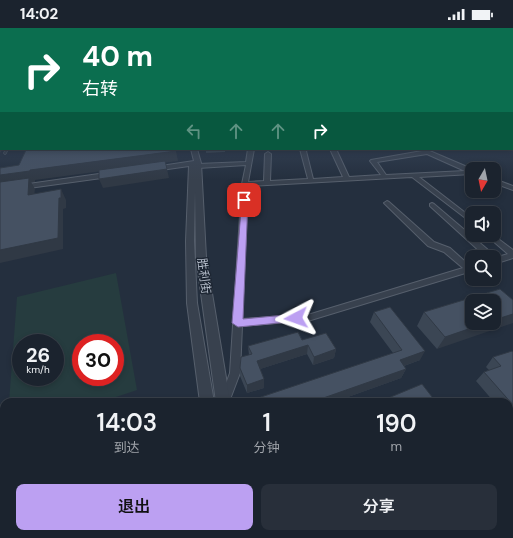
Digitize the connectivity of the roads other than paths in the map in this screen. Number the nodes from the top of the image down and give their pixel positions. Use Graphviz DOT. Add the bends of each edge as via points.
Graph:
graph roads {
  1 [pos="6,150"];
  2 [pos="188,150"];
  3 [pos="194,150"];
  4 [pos="251,150"];
  5 [pos="303,150"];
  6 [pos="333,150"];
  7 [pos="423,150"];
  8 [pos="428,152"];
  9 [pos="5,153"];
  10 [pos="268,154"];
  11 [pos="248,163"];
  12 [pos="196,165"];
  13 [pos="465,169"];
  14 [pos="145,170"];
  15 [pos="465,172"];
  16 [pos="122,173"];
  17 [pos="413,175"];
  18 [pos="385,176"];
  19 [pos="347,179"];
  20 [pos="311,181"];
  21 [pos="267,183"];
  22 [pos="245,184"];
  23 [pos="501,184"];
  24 [pos="513,188"];
  25 [pos="0,190"];
  26 [pos="387,203"];
  27 [pos="432,205"];
  28 [pos="465,216"];
  29 [pos="498,242"];
  30 [pos="482,250"];
  31 [pos="513,254"];
  32 [pos="501,258"];
  33 [pos="465,264"];
  34 [pos="465,270"];
  35 [pos="238,323"];
  36 [pos="206,398"];
  37 [pos="222,398"];
  38 [pos="225,398"];
  1 -- 9 [label="lane"];
  2 -- 12 [label="street, 胜利街"];
  3 -- 12 [label="street, 胜利街"];
  4 -- 11 [label="street"];
  5 -- 20 [label="street"];
  6 -- 19 [label="street"];
  7 -- 8 [label="street"];
  8 -- 13 [label="street"];
  8 -- 18 [label="street" via="373,161"];
  10 -- 21 [label="street"];
  11 -- 12 [label="street"];
  11 -- 22 [label="street"];
  12 -- 14 [label="street"];
  12 -- 36 [label="street, 胜利街" via="190,241 192,303"];
  12 -- 37 [label="street, 胜利街" via="201,257"];
  15 -- 17 [label="street"];
  16 -- 25 [label="street"];
  17 -- 18 [label="street"];
  17 -- 28 [label="street"];
  18 -- 19 [label="street"];
  19 -- 20 [label="street"];
  20 -- 21 [label="street"];
  21 -- 22 [label="street"];
  22 -- 35 [label="street"];
  23 -- 24 [label="street"];
  26 -- 33 [label="street" via="431,244 447,250"];
  27 -- 30 [label="street"];
  29 -- 31 [label="street"];
  31 -- 32 [label="street"];
  34 -- 35 [label="street" via="311,317"];
  35 -- 38 [label="street" via="235,374"];
}
